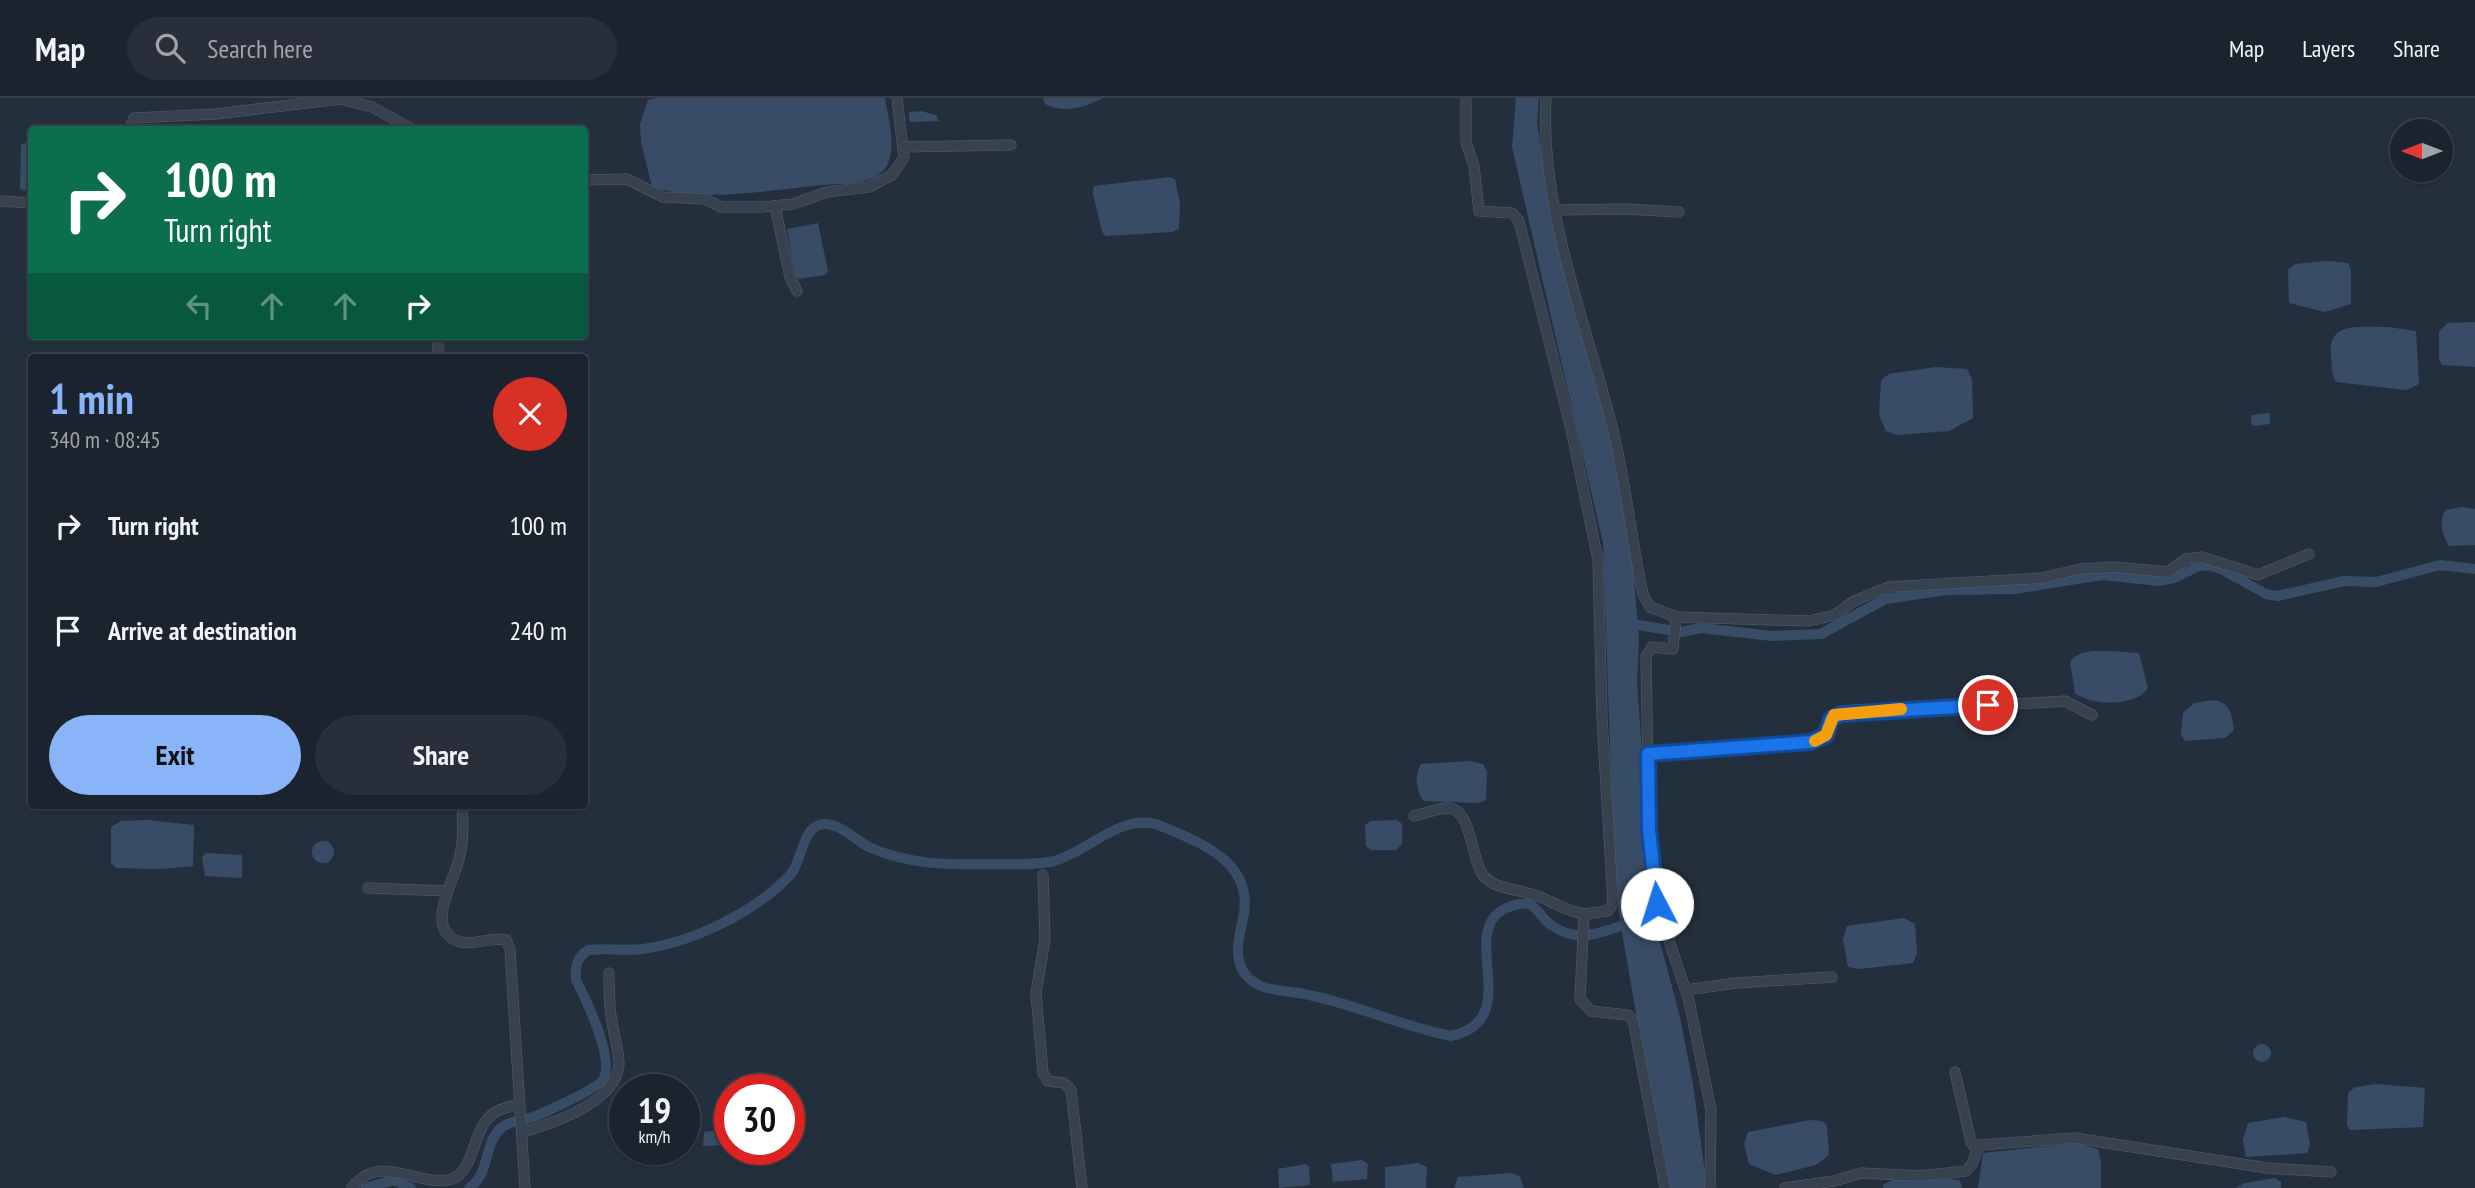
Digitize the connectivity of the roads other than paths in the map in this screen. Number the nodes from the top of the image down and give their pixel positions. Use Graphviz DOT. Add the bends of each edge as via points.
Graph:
graph roads {
  1 [pos="897,98"];
  2 [pos="1466,98"];
  3 [pos="1546,98"];
  4 [pos="131,126"];
  5 [pos="407,126"];
  6 [pos="1011,145"];
  7 [pos="903,147"];
  8 [pos="588,180"];
  9 [pos="0,201"];
  10 [pos="28,202"];
  11 [pos="775,206"];
  12 [pos="1556,210"];
  13 [pos="1679,212"];
  14 [pos="797,291"];
  15 [pos="2309,554"];
  16 [pos="1676,619"];
  17 [pos="2092,715"];
  18 [pos="1648,754"];
  19 [pos="462,809"];
  20 [pos="1414,816"];
  21 [pos="1043,876"];
  22 [pos="368,888"];
  23 [pos="447,891"];
  24 [pos="1583,918"];
  25 [pos="609,973"];
  26 [pos="1832,977"];
  27 [pos="1686,990"];
  28 [pos="1955,1072"];
  29 [pos="520,1107"];
  30 [pos="523,1130"];
  31 [pos="1976,1149"];
  32 [pos="2331,1172"];
  33 [pos="352,1188"];
  34 [pos="525,1188"];
  35 [pos="1082,1188"];
  36 [pos="1665,1188"];
  37 [pos="1710,1188"];
  38 [pos="1785,1188"];
  1 -- 7 [label="street"];
  2 -- 24 [label="street" via="1466,142 1479,211 1512,213 1519,221 1598,560 1613,903 1608,911"];
  3 -- 12 [label="street" via="1546,149"];
  4 -- 5 [label="street" via="140,117 216,114 340,99 372,107"];
  6 -- 7 [label="street"];
  7 -- 11 [label="street" via="901,167 882,182"];
  8 -- 11 [label="street" via="627,178 663,197 705,199 721,207"];
  9 -- 10 [label="street"];
  11 -- 14 [label="street" via="790,278"];
  12 -- 13 [label="street"];
  12 -- 16 [label="street" via="1630,505 1643,594 1650,607"];
  15 -- 16 [label="street" via="2258,575 2202,557 2186,559 2168,572 2114,567 2042,578 1904,584 1867,594 1835,615 1809,621"];
  16 -- 18 [label="street" via="1673,649 1651,647 1646,656"];
  17 -- 18 [label="street" via="2065,701 1860,712 1834,715 1826,735 1811,742"];
  18 -- 27 [label="street" via="1649,830 1657,904"];
  19 -- 23 [label="street" via="460,858"];
  20 -- 24 [label="street" via="1454,809 1464,818 1482,874 1492,883 1534,895"];
  21 -- 35 [label="street" via="1045,939 1036,993 1043,1073 1048,1081 1064,1083 1071,1090"];
  22 -- 23 [label="street"];
  23 -- 29 [label="street" via="443,912 448,936 465,943 499,938 506,940 510,949"];
  24 -- 36 [label="street" via="1582,1005 1591,1011 1628,1015 1635,1026"];
  25 -- 30 [label="street" via="619,1064 616,1077 578,1111"];
  26 -- 27 [label="street"];
  27 -- 37 [label="street" via="1711,1110"];
  28 -- 31 [label="street"];
  29 -- 30 [label="street"];
  29 -- 33 [label="street" via="493,1113 455,1178 431,1184 389,1171 368,1175"];
  30 -- 34 [label="street"];
  31 -- 32 [label="street" via="1979,1145 2075,1138 2267,1168"];
  31 -- 38 [label="street" via="1966,1171 1920,1176 1861,1173"];
}
